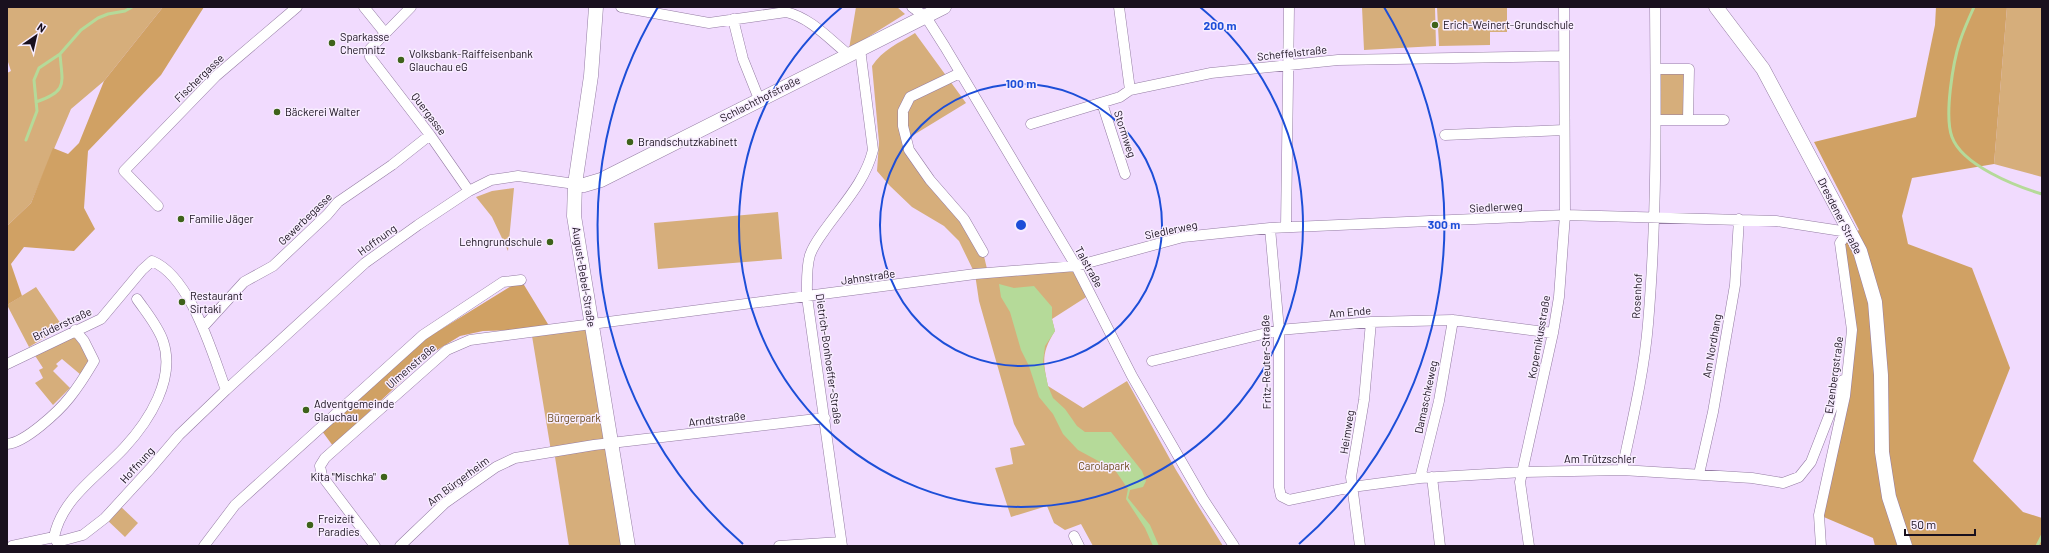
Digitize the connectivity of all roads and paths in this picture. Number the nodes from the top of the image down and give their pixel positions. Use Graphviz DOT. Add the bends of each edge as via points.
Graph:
graph roads {
  1 [pos="297,7"];
  2 [pos="364,7"];
  3 [pos="411,7"];
  4 [pos="596,7"];
  5 [pos="621,7"];
  6 [pos="912,7"];
  7 [pos="944,7"];
  8 [pos="1119,7"];
  9 [pos="1289,7"];
  10 [pos="1564,7"];
  11 [pos="1655,7"];
  12 [pos="1716,7"];
  13 [pos="926,17"];
  14 [pos="733,19"];
  15 [pos="385,33"];
  16 [pos="855,52"];
  17 [pos="1564,56"];
  18 [pos="1289,65"];
  19 [pos="1656,69"];
  20 [pos="960,73"];
  21 [pos="1130,90"];
  22 [pos="759,99"];
  23 [pos="1102,103"];
  24 [pos="1656,120"];
  25 [pos="1688,120"];
  26 [pos="1724,120"];
  27 [pos="1031,124"];
  28 [pos="1564,130"];
  29 [pos="430,135"];
  30 [pos="1445,135"];
  31 [pos="1125,174"];
  32 [pos="575,184"];
  33 [pos="469,191"];
  34 [pos="158,206"];
  35 [pos="1565,215"];
  36 [pos="1653,218"];
  37 [pos="1739,219"];
  38 [pos="1286,227"];
  39 [pos="1270,228"];
  40 [pos="1848,232"];
  41 [pos="983,252"];
  42 [pos="1076,266"];
  43 [pos="520,280"];
  44 [pos="807,297"];
  45 [pos="137,299"];
  46 [pos="1454,320"];
  47 [pos="1371,322"];
  48 [pos="592,324"];
  49 [pos="203,327"];
  50 [pos="75,330"];
  51 [pos="1279,330"];
  52 [pos="1553,333"];
  53 [pos="1152,361"];
  54 [pos="7,364"];
  55 [pos="1848,369"];
  56 [pos="226,390"];
  57 [pos="824,418"];
  58 [pos="612,443"];
  59 [pos="7,444"];
  60 [pos="1622,470"];
  61 [pos="1523,472"];
  62 [pos="1699,474"];
  63 [pos="1420,478"];
  64 [pos="1432,478"];
  65 [pos="1352,487"];
  66 [pos="1282,496"];
  67 [pos="1074,536"];
  68 [pos="57,542"];
  69 [pos="842,544"];
  70 [pos="12,546"];
  71 [pos="204,546"];
  72 [pos="375,546"];
  73 [pos="400,546"];
  74 [pos="628,546"];
  75 [pos="779,546"];
  76 [pos="1080,546"];
  77 [pos="1234,546"];
  78 [pos="1360,546"];
  79 [pos="1440,546"];
  80 [pos="1529,546"];
  81 [pos="1821,546"];
  82 [pos="1905,546"];
  1 -- 34 [label="street, Fischergasse" via="216,76 124,170"];
  2 -- 15 [label="street"];
  3 -- 15 [label="street"];
  4 -- 32 [label="street, August-Bebel-Straße" via="591,76"];
  5 -- 14 [label="street" via="709,22"];
  6 -- 13 [label="street, Talstraße"];
  7 -- 13 [label="street, Schlachthofstraße"];
  8 -- 21 [label="street"];
  9 -- 18 [label="street"];
  10 -- 17 [label="street, Kopernikusstraße"];
  11 -- 19 [label="street, Rosenhof"];
  12 -- 40 [label="street, Dresdener Straße" via="1763,69"];
  13 -- 16 [label="street, Schlachthofstraße"];
  13 -- 20 [label="street, Talstraße"];
  14 -- 16 [label="street" via="786,12 807,21"];
  14 -- 22 [label="street" via="743,59"];
  15 -- 29 [label="street, Quergasse" via="370,49 370,58"];
  16 -- 22 [label="street, Schlachthofstraße"];
  16 -- 44 [label="street, Dietrich-Bonhoeffer-Straße" via="872,150 865,175 810,255"];
  17 -- 18 [label="street, Scheffelstraße" via="1338,60"];
  17 -- 28 [label="street, Kopernikusstraße"];
  18 -- 21 [label="street, Scheffelstraße" via="1211,73"];
  18 -- 38 [label="street"];
  19 -- 24 [label="street, Rosenhof"];
  19 -- 25 [label="street" via="1689,69"];
  20 -- 41 [label="street" via="910,97 903,111 903,126 909,150 930,180 964,220"];
  20 -- 42 [label="street, Talstraße"];
  21 -- 23 [label="street, Scheffelstraße" via="1120,97"];
  22 -- 32 [label="street, Schlachthofstraße" via="601,180 584,185"];
  23 -- 27 [label="street, Scheffelstraße"];
  23 -- 31 [label="street, Stormweg"];
  24 -- 25 [label="street"];
  24 -- 36 [label="street, Rosenhof"];
  25 -- 26 [label="street"];
  28 -- 30 [label="street"];
  28 -- 35 [label="street, Kopernikusstraße"];
  29 -- 33 [label="street, Quergasse"];
  29 -- 49 [label="street, Gewerbegasse" via="338,202 272,266 244,282"];
  32 -- 33 [label="street, Hoffnung" via="518,176 491,180"];
  32 -- 48 [label="street, August-Bebel-Straße" via="574,216"];
  33 -- 56 [label="street, Hoffnung" via="365,263"];
  35 -- 36 [label="street, Siedlerweg"];
  35 -- 38 [label="street, Siedlerweg"];
  35 -- 52 [label="street, Kopernikusstraße" via="1559,297"];
  36 -- 37 [label="street, Siedlerweg"];
  36 -- 60 [label="street, Rosenhof" via="1648,325 1639,388"];
  37 -- 40 [label="street, Siedlerweg" via="1776,221"];
  37 -- 62 [label="street, Am Nordhang" via="1735,285 1713,412"];
  38 -- 39 [label="street, Siedlerweg"];
  39 -- 42 [label="street, Siedlerweg" via="1183,237"];
  39 -- 51 [label="street, Fritz-Reuter-Straße"];
  40 -- 55 [label="street, Elzenbergstraße" via="1840,243 1852,330"];
  40 -- 82 [label="street, Dresdener Straße" via="1860,251 1875,302 1881,375 1882,452 1889,497"];
  42 -- 44 [label="street, Jahnstraße" via="975,274"];
  42 -- 77 [label="street, Talstraße" via="1132,376 1203,499"];
  43 -- 71 [label="street" via="503,282 423,336 235,505"];
  44 -- 48 [label="street, Jahnstraße"];
  44 -- 57 [label="street, Dietrich-Bonhoeffer-Straße"];
  45 -- 68 [label="street" via="162,340 166,354 166,367 159,395 125,447 75,495 57,524"];
  46 -- 47 [label="street, Am Ende"];
  46 -- 52 [label="street, Am Ende"];
  46 -- 63 [label="street, Damaschkeweg" via="1439,400"];
  47 -- 51 [label="street, Am Ende"];
  47 -- 65 [label="street, Heimweg" via="1364,400 1351,477"];
  48 -- 58 [label="street, August-Bebel-Straße"];
  48 -- 72 [label="street, Ulmenstraße" via="470,340 447,350 324,458 320,466 322,476"];
  49 -- 50 [label="street, Brüderstraße" via="184,291 173,277 152,261 101,319"];
  49 -- 56 [label="street"];
  50 -- 54 [label="street, Brüderstraße"];
  50 -- 59 [label="street" via="94,361 92,366 70,397 14,444"];
  51 -- 53 [label="street, Am Ende"];
  51 -- 66 [label="street, Fritz-Reuter-Straße" via="1279,487"];
  52 -- 61 [label="street, Kopernikusstraße"];
  55 -- 62 [label="street, Am Trützschler" via="1811,462 1799,477 1783,483"];
  55 -- 81 [label="street, Elzenbergstraße" via="1845,396 1819,515"];
  56 -- 68 [label="street, Hoffnung" via="179,435 105,518 83,535"];
  57 -- 58 [label="street, Arndtstraße"];
  57 -- 69 [label="street, Dietrich-Bonhoeffer-Straße"];
  58 -- 73 [label="street, Am Bürgerheim" via="515,458 496,467 445,503"];
  58 -- 74 [label="street, August-Bebel-Straße"];
  60 -- 61 [label="street, Am Trützschler"];
  60 -- 62 [label="street, Am Trützschler"];
  61 -- 64 [label="street, Am Trützschler"];
  61 -- 80 [label="street, Kopernikusstraße" via="1520,482"];
  63 -- 64 [label="street, Am Trützschler"];
  63 -- 65 [label="street, Am Trützschler"];
  64 -- 79 [label="street"];
  65 -- 66 [label="street, Am Trützschler" via="1289,500"];
  65 -- 78 [label="street, Heimweg"];
  67 -- 76 [label="street"];
  68 -- 70 [label="street, Hoffnung"];
  69 -- 75 [label="street"];
}
